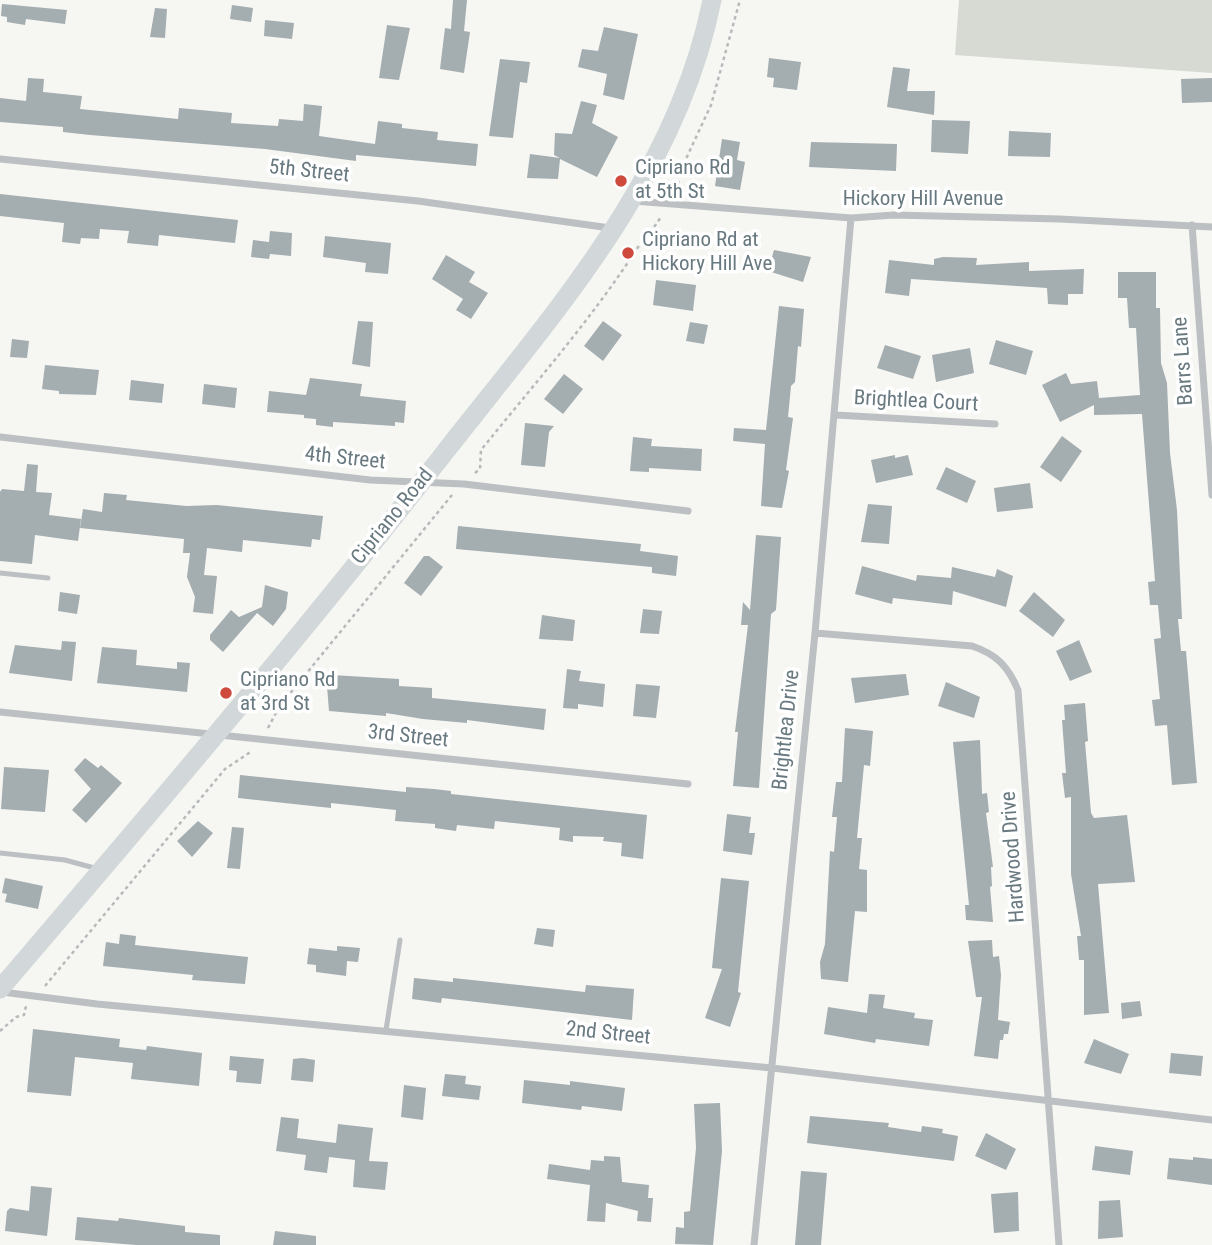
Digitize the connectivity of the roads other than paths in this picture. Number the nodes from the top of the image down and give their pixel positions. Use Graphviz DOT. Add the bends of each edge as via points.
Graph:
graph roads {
  1 [pos="712,0"];
  2 [pos="0,159"];
  3 [pos="634,201"];
  4 [pos="851,218"];
  5 [pos="1192,225"];
  6 [pos="1212,227"];
  7 [pos="614,229"];
  8 [pos="836,415"];
  9 [pos="995,424"];
  10 [pos="0,437"];
  11 [pos="421,483"];
  12 [pos="1212,495"];
  13 [pos="688,511"];
  14 [pos="0,573"];
  15 [pos="48,578"];
  16 [pos="815,634"];
  17 [pos="0,712"];
  18 [pos="216,735"];
  19 [pos="688,784"];
  20 [pos="0,852"];
  21 [pos="101,870"];
  22 [pos="400,940"];
  23 [pos="0,990"];
  24 [pos="386,1030"];
  25 [pos="772,1068"];
  26 [pos="1050,1102"];
  27 [pos="1212,1120"];
  28 [pos="754,1245"];
  29 [pos="1059,1245"];
  1 -- 3 [label="street, Cipriano Road" via="675,114"];
  2 -- 7 [label="street, 5th Street" via="418,201"];
  3 -- 4 [label="street, Hickory Hill Avenue"];
  3 -- 7 [label="street, Cipriano Road"];
  4 -- 5 [label="street, Hickory Hill Avenue"];
  4 -- 8 [label="street, Brightlea Drive"];
  5 -- 6 [label="street, Hickory Hill Avenue"];
  5 -- 12 [label="street, Barrs Lane"];
  7 -- 11 [label="street, Cipriano Road" via="562,304"];
  8 -- 9 [label="street, Brightlea Court"];
  8 -- 16 [label="street, Brightlea Drive"];
  10 -- 11 [label="street, 4th Street"];
  11 -- 13 [label="street, 4th Street"];
  11 -- 18 [label="street, Cipriano Road"];
  14 -- 15 [label="lane"];
  16 -- 25 [label="street, Brightlea Drive"];
  16 -- 26 [label="street, Hardwood Drive" via="972,646 995,655 1010,672 1018,691 1026,768"];
  17 -- 18 [label="street, 3rd Street"];
  18 -- 19 [label="street, 3rd Street"];
  18 -- 21 [label="street, Cipriano Road"];
  20 -- 21 [label="lane" via="65,860"];
  21 -- 23 [label="street, Cipriano Road"];
  22 -- 24 [label="lane"];
  23 -- 24 [label="street, 2nd Street" via="97,1004"];
  24 -- 25 [label="street, 2nd Street"];
  25 -- 26 [label="street, 2nd Street"];
  25 -- 28 [label="street, Brightlea Drive"];
  26 -- 27 [label="street, 2nd Street"];
  26 -- 29 [label="street, Hardwood Drive"];
}
